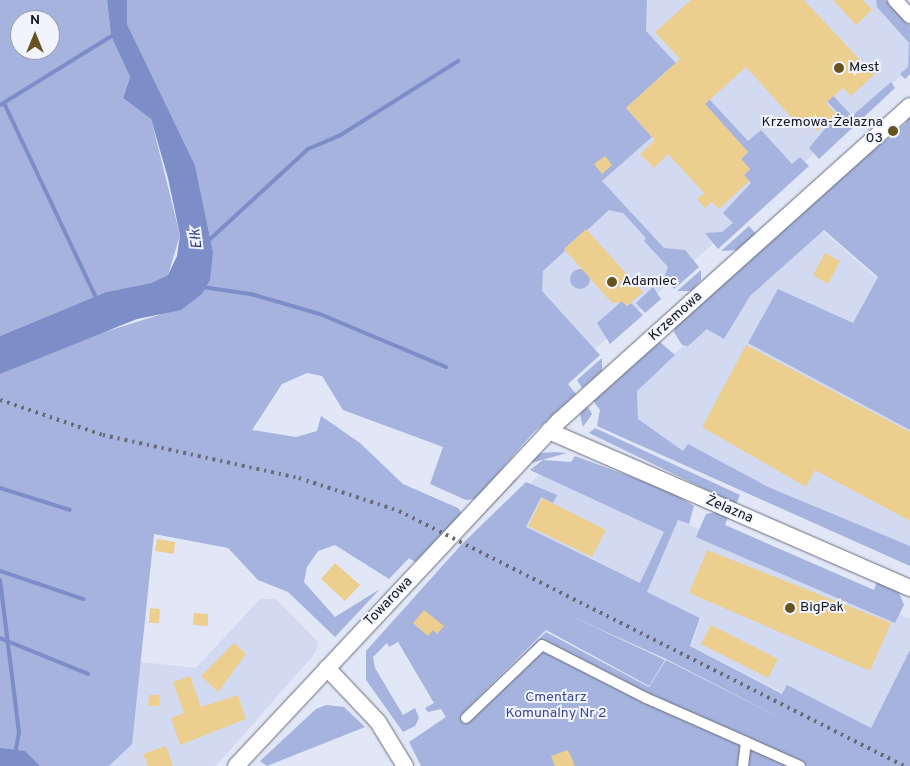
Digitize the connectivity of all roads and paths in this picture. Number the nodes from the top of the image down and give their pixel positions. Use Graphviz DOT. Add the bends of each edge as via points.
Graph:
graph roads {
  1 [pos="895,0"];
  2 [pos="910,16"];
  3 [pos="910,106"];
  4 [pos="549,431"];
  5 [pos="452,537"];
  6 [pos="910,588"];
  7 [pos="327,668"];
  8 [pos="466,718"];
  9 [pos="746,742"];
  10 [pos="236,766"];
  11 [pos="405,766"];
  12 [pos="742,766"];
  13 [pos="800,766"];
  1 -- 2 [label="street"];
  3 -- 4 [label="street, Krzemowa"];
  4 -- 5 [label="street, Krzemowa"];
  4 -- 6 [label="street, Żelazna"];
  5 -- 7 [label="street, Towarowa"];
  7 -- 10 [label="street, Towarowa"];
  7 -- 11 [label="street" via="378,722"];
  8 -- 9 [label="street" via="542,645 646,698"];
  9 -- 12 [label="street"];
  9 -- 13 [label="street"];
}
